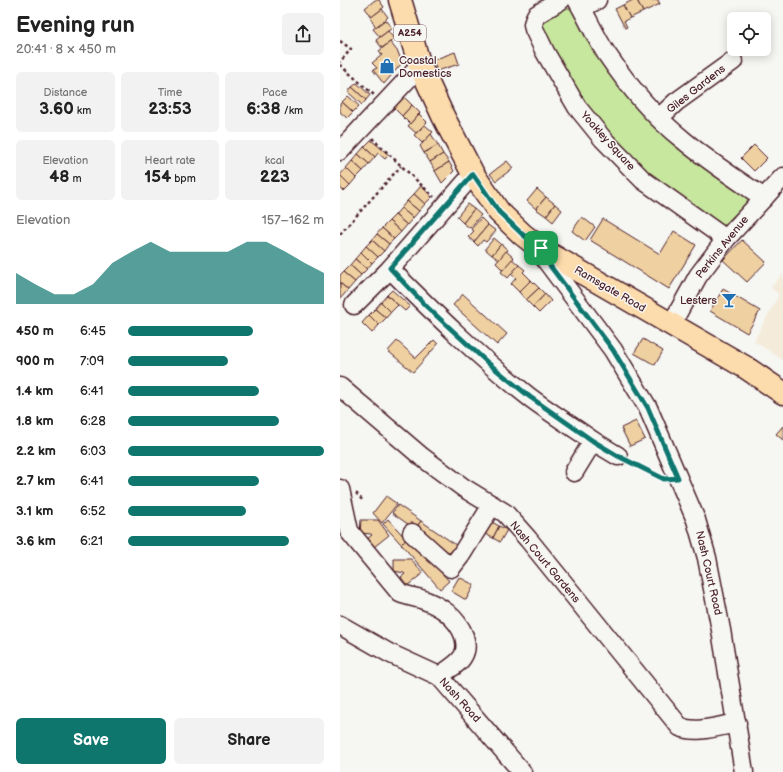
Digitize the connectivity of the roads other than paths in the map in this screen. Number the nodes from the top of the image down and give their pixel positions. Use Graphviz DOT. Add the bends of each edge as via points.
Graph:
graph roads {
  1 [pos="400,0"];
  2 [pos="561,0"];
  3 [pos="585,3"];
  4 [pos="733,62"];
  5 [pos="420,66"];
  6 [pos="660,118"];
  7 [pos="340,151"];
  8 [pos="473,174"];
  9 [pos="783,177"];
  10 [pos="764,198"];
  11 [pos="726,239"];
  12 [pos="541,248"];
  13 [pos="390,268"];
  14 [pos="354,304"];
  15 [pos="671,325"];
  16 [pos="340,387"];
  17 [pos="783,393"];
  18 [pos="593,441"];
  19 [pos="618,456"];
  20 [pos="574,472"];
  21 [pos="340,489"];
  22 [pos="492,505"];
  23 [pos="412,533"];
  24 [pos="340,625"];
  25 [pos="439,676"];
  26 [pos="737,723"];
  27 [pos="522,772"];
  28 [pos="744,772"];
  1 -- 5 [label="main road, Ramsgate Road / A254"];
  2 -- 11 [label="street, Yoakley Square" via="538,12 533,24 545,52 577,107 603,139 644,180"];
  3 -- 6 [label="street" via="606,53"];
  4 -- 6 [label="street, Giles Gardens" via="676,102"];
  5 -- 7 [label="street"];
  5 -- 8 [label="main road, Ramsgate Road / A254"];
  6 -- 10 [label="street" via="688,144"];
  8 -- 12 [label="main road, Ramsgate Road / A254" via="499,212"];
  8 -- 13 [label="street"];
  9 -- 10 [label="street, Perkins Avenue"];
  10 -- 11 [label="street, Perkins Avenue"];
  11 -- 15 [label="street, Perkins Avenue" via="698,276"];
  12 -- 15 [label="main road, Ramsgate Road / A254"];
  12 -- 26 [label="street, Nash Court Road" via="545,259 617,356 648,408 696,520 707,558"];
  13 -- 14 [label="street"];
  13 -- 18 [label="street" via="427,307 488,363 530,397"];
  15 -- 17 [label="main road, Ramsgate Road / A254" via="745,367"];
  16 -- 22 [label="street, Nash Court Gardens" via="422,457"];
  18 -- 19 [label="street"];
  18 -- 20 [label="street"];
  21 -- 25 [label="street" via="349,531 400,593 438,607 453,617 461,628 466,642 462,658"];
  22 -- 23 [label="street" via="451,568"];
  22 -- 26 [label="street, Nash Court Gardens" via="505,513 528,539 680,727 699,730"];
  24 -- 25 [label="street, Nash Road"];
  25 -- 27 [label="street, Nash Road"];
  26 -- 28 [label="street, Nash Court Road"];
}
